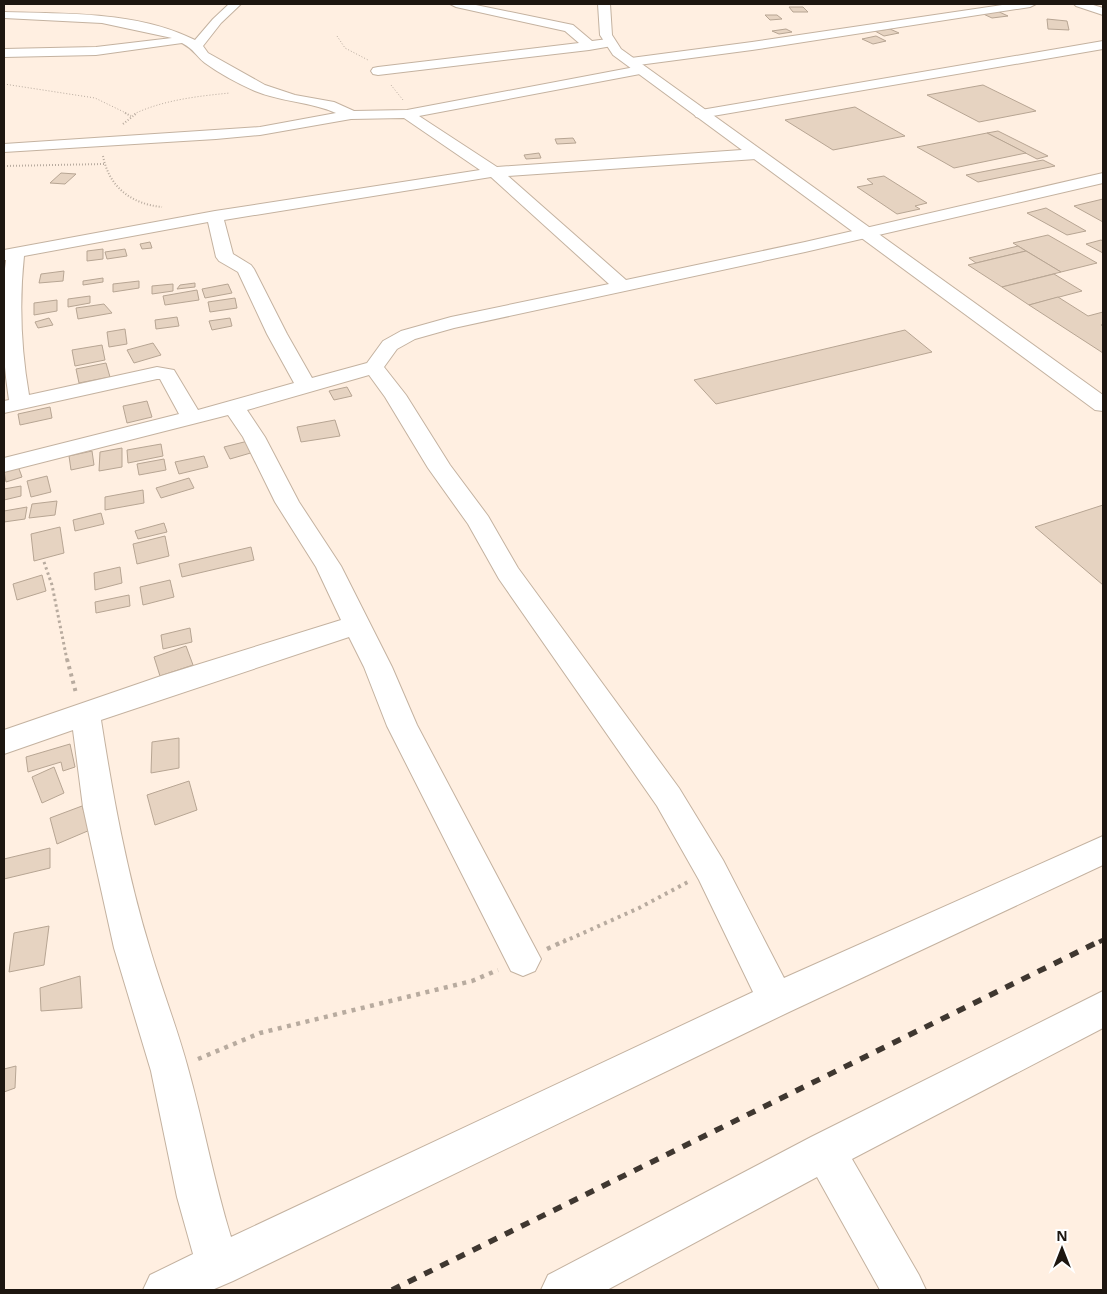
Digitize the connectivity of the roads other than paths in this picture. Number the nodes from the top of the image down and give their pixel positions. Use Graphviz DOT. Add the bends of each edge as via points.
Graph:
graph roads {
  1 [pos="235,4"];
  2 [pos="456,4"];
  3 [pos="604,4"];
  4 [pos="1030,4"];
  5 [pos="1005,5"];
  6 [pos="933,6"];
  7 [pos="1085,6"];
  8 [pos="96,8"];
  9 [pos="962,13"];
  10 [pos="4,15"];
  11 [pos="1101,17"];
  12 [pos="79,18"];
  13 [pos="51,30"];
  14 [pos="30,40"];
  15 [pos="192,43"];
  16 [pos="608,43"];
  17 [pos="1103,45"];
  18 [pos="589,46"];
  19 [pos="4,52"];
  20 [pos="636,66"];
  21 [pos="378,71"];
  22 [pos="461,90"];
  23 [pos="476,101"];
  24 [pos="406,114"];
  25 [pos="701,114"];
  26 [pos="351,115"];
  27 [pos="5,149"];
  28 [pos="756,154"];
  29 [pos="494,172"];
  30 [pos="1103,178"];
  31 [pos="215,216"];
  32 [pos="865,233"];
  33 [pos="10,254"];
  34 [pos="622,286"];
  35 [pos="374,367"];
  36 [pos="307,387"];
  37 [pos="1103,405"];
  38 [pos="12,406"];
  39 [pos="234,407"];
  40 [pos="192,418"];
  41 [pos="4,465"];
  42 [pos="358,624"];
  43 [pos="85,714"];
  44 [pos="4,742"];
  45 [pos="1103,850"];
  46 [pos="523,959"];
  47 [pos="776,1000"];
  48 [pos="1103,1009"];
  49 [pos="825,1151"];
  50 [pos="218,1266"];
  51 [pos="166,1290"];
  52 [pos="563,1290"];
  53 [pos="904,1290"];
  1 -- 15 [label="street"];
  2 -- 18 [label="street" via="569,28"];
  3 -- 16 [label="street" via="604,34"];
  4 -- 5 [label="street"];
  5 -- 9 [label="street"];
  6 -- 9 [label="street"];
  7 -- 11 [label="street"];
  8 -- 12 [label="street"];
  9 -- 20 [label="street"];
  10 -- 12 [label="street"];
  12 -- 13 [label="street"];
  12 -- 15 [label="street" via="119,21 172,33"];
  14 -- 19 [label="street"];
  15 -- 19 [label="street" via="96,51"];
  15 -- 26 [label="street" via="212,62 260,88 293,99 329,105"];
  16 -- 18 [label="street"];
  16 -- 20 [label="street"];
  17 -- 25 [label="street"];
  18 -- 21 [label="street"];
  20 -- 23 [label="street"];
  20 -- 25 [label="street"];
  22 -- 23 [label="street"];
  23 -- 24 [label="street"];
  24 -- 26 [label="street"];
  24 -- 29 [label="street"];
  25 -- 28 [label="street"];
  26 -- 27 [label="street" via="260,131"];
  28 -- 29 [label="street"];
  28 -- 32 [label="street"];
  29 -- 31 [label="street"];
  29 -- 34 [label="street"];
  30 -- 32 [label="street"];
  31 -- 33 [label="street"];
  31 -- 36 [label="street" via="225,257 245,269"];
  32 -- 34 [label="street"];
  32 -- 37 [label="street"];
  33 -- 38 [label="street"];
  34 -- 35 [label="street" via="408,335 390,344"];
  35 -- 36 [label="street"];
  35 -- 47 [label="street" via="479,522 508,573 668,798 711,870"];
  36 -- 39 [label="street"];
  38 -- 40 [label="street" via="157,373 167,374"];
  39 -- 40 [label="street"];
  39 -- 42 [label="street" via="254,437 287,502 328,566"];
  40 -- 41 [label="street"];
  42 -- 43 [label="street"];
  42 -- 46 [label="street" via="402,726"];
  43 -- 44 [label="street"];
  43 -- 50 [label="street" via="111,862 132,948 170,1072"];
  45 -- 47 [label="street"];
  47 -- 50 [label="street"];
  48 -- 49 [label="street"];
  49 -- 52 [label="street"];
  49 -- 53 [label="street"];
  50 -- 51 [label="street"];
}
